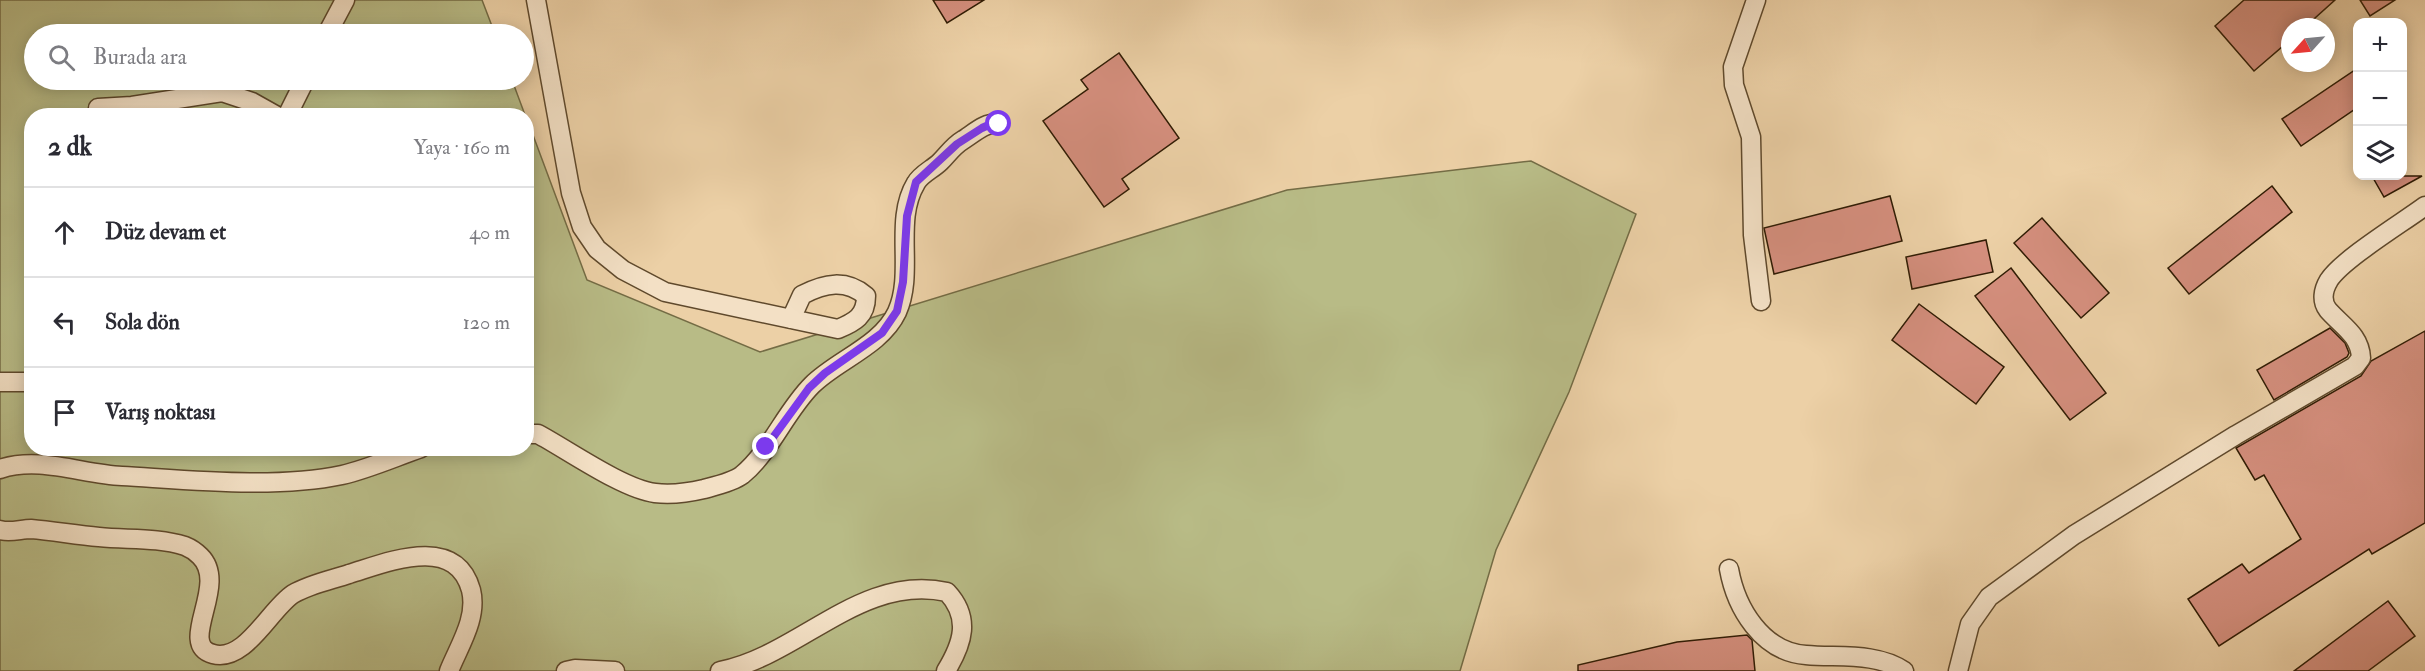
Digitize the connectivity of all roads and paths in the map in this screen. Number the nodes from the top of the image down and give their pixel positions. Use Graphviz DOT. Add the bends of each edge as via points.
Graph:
graph roads {
  1 [pos="345,0"];
  2 [pos="536,0"];
  3 [pos="1756,0"];
  4 [pos="332,24"];
  5 [pos="300,90"];
  6 [pos="98,108"];
  7 [pos="263,108"];
  8 [pos="291,108"];
  9 [pos="999,124"];
  10 [pos="2425,206"];
  11 [pos="1761,301"];
  12 [pos="791,319"];
  13 [pos="0,382"];
  14 [pos="24,382"];
  15 [pos="534,434"];
  16 [pos="398,456"];
  17 [pos="0,469"];
  18 [pos="0,530"];
  19 [pos="1729,569"];
  20 [pos="449,671"];
  21 [pos="566,671"];
  22 [pos="615,671"];
  23 [pos="720,671"];
  24 [pos="946,671"];
  25 [pos="1904,671"];
  26 [pos="1958,671"];
  1 -- 4 [label="street"];
  2 -- 12 [label="street" via="572,194 582,227 597,249 623,270 665,291"];
  3 -- 11 [label="street" via="1733,67 1734,85 1751,137 1753,235"];
  5 -- 8 [label="street"];
  6 -- 7 [label="street" via="222,92"];
  9 -- 15 [label="street" via="987,126 957,144 916,182 907,216 903,282 894,317 882,333 809,388 741,476 679,495 652,493"];
  10 -- 26 [label="street" via="2350,261 2324,291 2325,306 2348,327 2361,349 2355,366 2074,535 1989,597 1970,624"];
  13 -- 14 [label="street"];
  16 -- 17 [label="street" via="342,475 288,480 120,476 15,464"];
  18 -- 20 [label="street" via="46,530 187,546 201,557 209,572 211,588 197,633 204,648 213,654 228,654 244,645 279,606 309,586 404,557 429,555 460,569 474,603 470,623"];
  19 -- 25 [label="street" via="1746,617 1776,645 1802,655 1875,659"];
  21 -- 22 [label="street"];
  23 -- 24 [label="street" via="765,655 837,614 908,588 947,592 963,615 957,654"];
}
